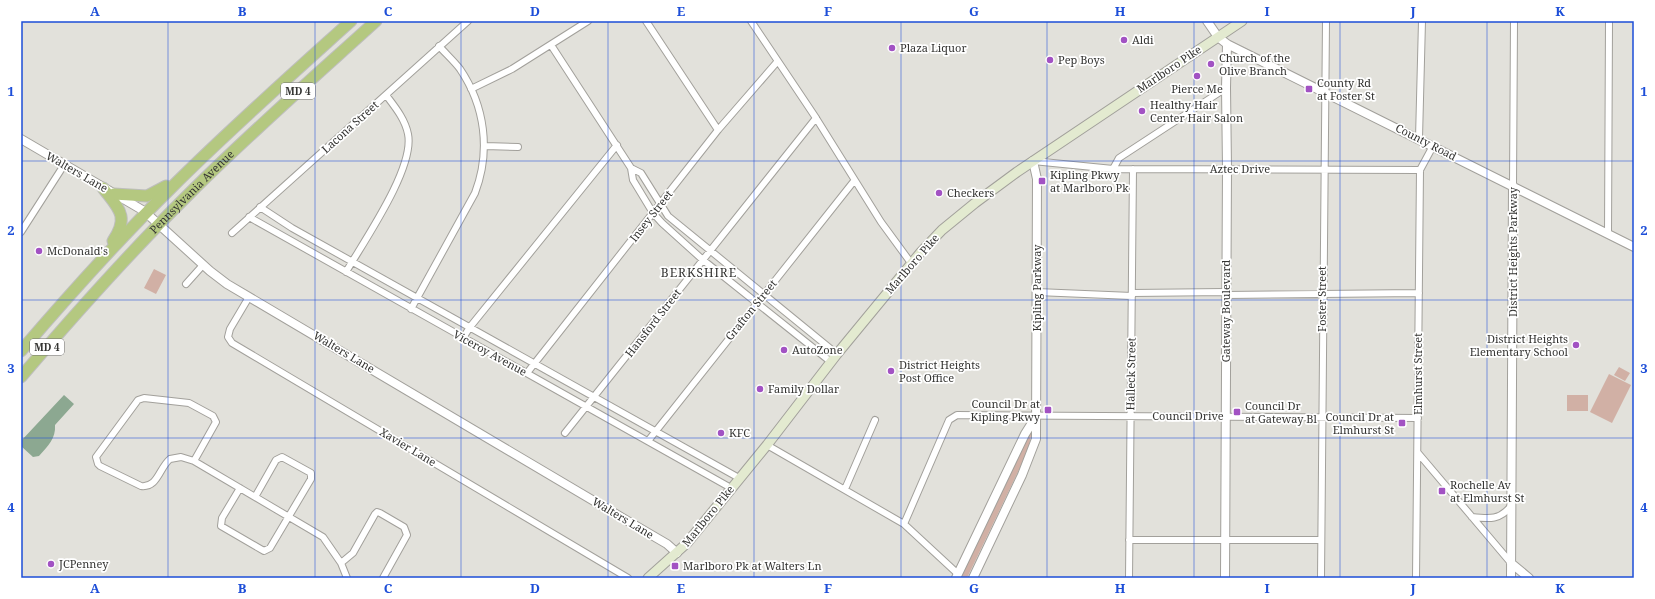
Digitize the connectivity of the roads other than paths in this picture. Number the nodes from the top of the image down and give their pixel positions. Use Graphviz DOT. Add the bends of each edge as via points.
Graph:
graph roads {
  1 [pos="351,21"];
  2 [pos="376,21"];
  3 [pos="468,21"];
  4 [pos="588,21"];
  5 [pos="646,21"];
  6 [pos="751,21"];
  7 [pos="1207,21"];
  8 [pos="1242,21"];
  9 [pos="1326,21"];
  10 [pos="1422,21"];
  11 [pos="1514,21"];
  12 [pos="1609,21"];
  13 [pos="1218,37"];
  14 [pos="1227,44"];
  15 [pos="551,45"];
  16 [pos="440,46"];
  17 [pos="777,62"];
  18 [pos="1226,88"];
  19 [pos="471,89"];
  20 [pos="1325,92"];
  21 [pos="386,95"];
  22 [pos="816,118"];
  23 [pos="718,130"];
  24 [pos="1419,138"];
  25 [pos="21,139"];
  26 [pos="617,145"];
  27 [pos="485,146"];
  28 [pos="518,146"];
  29 [pos="1433,146"];
  30 [pos="1033,161"];
  31 [pos="64,165"];
  32 [pos="631,168"];
  33 [pos="1227,168"];
  34 [pos="1113,169"];
  35 [pos="1133,169"];
  36 [pos="189,170"];
  37 [pos="1324,170"];
  38 [pos="1420,170"];
  39 [pos="854,181"];
  40 [pos="1513,186"];
  41 [pos="103,188"];
  42 [pos="114,194"];
  43 [pos="661,203"];
  44 [pos="260,207"];
  45 [pos="147,213"];
  46 [pos="653,213"];
  47 [pos="249,217"];
  48 [pos="159,223"];
  49 [pos="21,232"];
  50 [pos="232,234"];
  51 [pos="1608,234"];
  52 [pos="1634,247"];
  53 [pos="710,251"];
  54 [pos="703,260"];
  55 [pos="352,262"];
  56 [pos="911,263"];
  57 [pos="203,265"];
  58 [pos="95,268"];
  59 [pos="346,272"];
  60 [pos="186,284"];
  61 [pos="1037,292"];
  62 [pos="1226,293"];
  63 [pos="1419,293"];
  64 [pos="763,294"];
  65 [pos="1132,294"];
  66 [pos="1322,294"];
  67 [pos="249,297"];
  68 [pos="417,298"];
  69 [pos="756,303"];
  70 [pos="411,308"];
  71 [pos="470,327"];
  72 [pos="463,338"];
  73 [pos="21,351"];
  74 [pos="837,354"];
  75 [pos="831,362"];
  76 [pos="534,363"];
  77 [pos="527,373"];
  78 [pos="21,377"];
  79 [pos="594,398"];
  80 [pos="586,407"];
  81 [pos="1037,415"];
  82 [pos="1130,416"];
  83 [pos="1226,417"];
  84 [pos="1322,417"];
  85 [pos="1418,418"];
  86 [pos="875,420"];
  87 [pos="655,432"];
  88 [pos="565,433"];
  89 [pos="648,440"];
  90 [pos="767,445"];
  91 [pos="1418,454"];
  92 [pos="194,461"];
  93 [pos="739,478"];
  94 [pos="240,488"];
  95 [pos="731,488"];
  96 [pos="845,489"];
  97 [pos="255,497"];
  98 [pos="1511,506"];
  99 [pos="289,517"];
  100 [pos="1472,518"];
  101 [pos="904,524"];
  102 [pos="1129,540"];
  103 [pos="1322,540"];
  104 [pos="1225,541"];
  105 [pos="677,553"];
  106 [pos="341,563"];
  107 [pos="1511,563"];
  108 [pos="957,576"];
  109 [pos="347,578"];
  110 [pos="383,578"];
  111 [pos="628,578"];
  112 [pos="648,578"];
  113 [pos="973,578"];
  114 [pos="1129,578"];
  115 [pos="1225,578"];
  116 [pos="1321,578"];
  117 [pos="1416,578"];
  118 [pos="1511,578"];
  119 [pos="1529,578"];
  1 -- 36 [label="highway, Pennsylvania Avenue / MD 4"];
  2 -- 48 [label="highway, Pennsylvania Avenue / MD 4" via="242,142"];
  3 -- 16 [label="street, Lacona Street"];
  4 -- 15 [label="street"];
  5 -- 23 [label="street"];
  6 -- 17 [label="street"];
  7 -- 13 [label="street, County Road"];
  8 -- 13 [label="main road, Marlboro Pike"];
  9 -- 20 [label="street, Foster Street"];
  10 -- 24 [label="street"];
  11 -- 40 [label="street, District Heights Parkway"];
  12 -- 51 [label="street"];
  13 -- 14 [label="street, County Road"];
  13 -- 30 [label="main road, Marlboro Pike"];
  14 -- 18 [label="street, Gateway Boulevard"];
  14 -- 20 [label="street, County Road"];
  15 -- 19 [label="street" via="503,74"];
  15 -- 26 [label="street"];
  16 -- 19 [label="street" via="460,69"];
  16 -- 21 [label="street, Lacona Street"];
  17 -- 22 [label="street"];
  17 -- 23 [label="street, Insey Street"];
  18 -- 33 [label="street, Gateway Boulevard"];
  18 -- 34 [label="street" via="1119,158"];
  19 -- 27 [label="street" via="479,108"];
  20 -- 24 [label="street, County Road"];
  20 -- 37 [label="street, Foster Street"];
  21 -- 44 [label="street, Lacona Street"];
  21 -- 55 [label="street" via="405,122 409,149 400,176"];
  22 -- 39 [label="street"];
  22 -- 53 [label="street, Hansford Street"];
  23 -- 43 [label="street, Insey Street"];
  24 -- 29 [label="street, County Road"];
  25 -- 31 [label="street, Walters Lane"];
  26 -- 32 [label="street"];
  26 -- 71 [label="street"];
  27 -- 28 [label="street"];
  27 -- 68 [label="street" via="481,176 475,193"];
  29 -- 38 [label="street"];
  29 -- 40 [label="street, County Road"];
  30 -- 34 [label="street, Aztec Drive"];
  30 -- 56 [label="main road, Marlboro Pike" via="961,214"];
  30 -- 61 [label="street, Kipling Parkway" via="1037,178"];
  31 -- 41 [label="street, Walters Lane"];
  31 -- 49 [label="street"];
  32 -- 43 [label="street" via="641,173"];
  32 -- 46 [label="street" via="633,180"];
  33 -- 35 [label="street, Aztec Drive"];
  33 -- 37 [label="street, Aztec Drive"];
  33 -- 62 [label="street, Gateway Boulevard"];
  34 -- 35 [label="street, Aztec Drive"];
  35 -- 65 [label="street, Halleck Street"];
  36 -- 42 [label="highway" via="151,195 138,197"];
  36 -- 45 [label="highway, Pennsylvania Avenue / MD 4"];
  37 -- 38 [label="street, Aztec Drive"];
  37 -- 66 [label="street, Foster Street"];
  38 -- 63 [label="street, Elmhurst Street"];
  39 -- 56 [label="street"];
  39 -- 64 [label="street, Grafton Street"];
  40 -- 51 [label="street, County Road"];
  40 -- 98 [label="street, District Heights Parkway"];
  41 -- 42 [label="street, Walters Lane"];
  41 -- 58 [label="highway" via="119,209 122,224 119,233"];
  42 -- 45 [label="street, Walters Lane"];
  43 -- 46 [label="street, Insey Street"];
  43 -- 53 [label="street" via="668,216"];
  44 -- 47 [label="street, Lacona Street"];
  44 -- 55 [label="street, Viceroy Avenue"];
  45 -- 48 [label="street, Walters Lane"];
  45 -- 58 [label="highway, Pennsylvania Avenue / MD 4"];
  46 -- 54 [label="street"];
  46 -- 76 [label="street, Insey Street"];
  47 -- 50 [label="street, Lacona Street"];
  47 -- 59 [label="street, Viceroy Avenue"];
  48 -- 57 [label="street, Walters Lane"];
  48 -- 78 [label="highway, Pennsylvania Avenue / MD 4"];
  51 -- 52 [label="street, County Road"];
  53 -- 54 [label="street, Hansford Street"];
  53 -- 64 [label="street"];
  54 -- 69 [label="street"];
  54 -- 79 [label="street, Hansford Street"];
  55 -- 59 [label="street"];
  55 -- 68 [label="street, Viceroy Avenue"];
  56 -- 74 [label="main road, Marlboro Pike"];
  57 -- 60 [label="street"];
  57 -- 67 [label="street, Walters Lane"];
  58 -- 73 [label="highway, Pennsylvania Avenue / MD 4"];
  59 -- 70 [label="street, Viceroy Avenue"];
  61 -- 65 [label="street"];
  61 -- 81 [label="street, Kipling Parkway"];
  62 -- 65 [label="street"];
  62 -- 66 [label="street"];
  62 -- 83 [label="street, Gateway Boulevard"];
  63 -- 66 [label="street"];
  63 -- 85 [label="street, Elmhurst Street"];
  64 -- 69 [label="street, Grafton Street"];
  64 -- 74 [label="street"];
  65 -- 82 [label="street, Halleck Street"];
  66 -- 84 [label="street, Foster Street"];
  67 -- 105 [label="street, Walters Lane" via="667,544"];
  67 -- 111 [label="street, Xavier Lane" via="230,329 228,337 232,342"];
  68 -- 70 [label="street"];
  68 -- 71 [label="street, Viceroy Avenue"];
  69 -- 75 [label="street"];
  69 -- 87 [label="street, Grafton Street"];
  70 -- 72 [label="street, Viceroy Avenue"];
  71 -- 72 [label="street"];
  71 -- 76 [label="street, Viceroy Avenue"];
  72 -- 77 [label="street, Viceroy Avenue"];
  74 -- 75 [label="main road, Marlboro Pike"];
  75 -- 90 [label="main road, Marlboro Pike"];
  76 -- 77 [label="street, Insey Street"];
  76 -- 79 [label="street, Viceroy Avenue"];
  77 -- 80 [label="street, Viceroy Avenue"];
  79 -- 80 [label="street, Hansford Street"];
  79 -- 87 [label="street, Viceroy Avenue"];
  80 -- 88 [label="street, Hansford Street"];
  80 -- 89 [label="street, Viceroy Avenue"];
  81 -- 82 [label="street, Council Drive"];
  81 -- 101 [label="street, Council Drive" via="953,416"];
  81 -- 108 [label="street" via="1024,434"];
  81 -- 113 [label="street, Kipling Parkway" via="1037,433 1032,453"];
  82 -- 83 [label="street, Council Drive"];
  82 -- 102 [label="street, Halleck Street"];
  83 -- 84 [label="street, Council Drive"];
  83 -- 104 [label="street, Gateway Boulevard"];
  84 -- 85 [label="street, Council Drive"];
  84 -- 103 [label="street, Foster Street"];
  85 -- 91 [label="street, Elmhurst Street"];
  86 -- 96 [label="street"];
  87 -- 89 [label="street, Grafton Street"];
  87 -- 93 [label="street, Viceroy Avenue"];
  89 -- 95 [label="street, Viceroy Avenue"];
  90 -- 93 [label="main road, Marlboro Pike"];
  90 -- 96 [label="street"];
  91 -- 100 [label="street"];
  91 -- 117 [label="street, Elmhurst Street"];
  92 -- 92 [label="street" via="181,457 170,459 154,482 147,487 100,466 96,457 138,400 144,398 189,403 216,418 216,424"];
  92 -- 94 [label="street"];
  93 -- 95 [label="main road, Marlboro Pike"];
  94 -- 97 [label="street"];
  94 -- 99 [label="street" via="222,518 221,526 264,551 270,548"];
  95 -- 105 [label="main road, Marlboro Pike"];
  96 -- 101 [label="street"];
  97 -- 99 [label="street"];
  97 -- 99 [label="street" via="276,460 282,457 311,473 311,479"];
  98 -- 100 [label="street" via="1504,515 1494,518"];
  98 -- 107 [label="street, District Heights Parkway"];
  99 -- 106 [label="street" via="324,537"];
  100 -- 107 [label="street"];
  101 -- 108 [label="street"];
  102 -- 104 [label="street"];
  102 -- 114 [label="street, Halleck Street"];
  103 -- 104 [label="street"];
  103 -- 116 [label="street, Foster Street"];
  104 -- 115 [label="street, Gateway Boulevard"];
  105 -- 112 [label="main road, Marlboro Pike"];
  106 -- 109 [label="street"];
  106 -- 110 [label="street" via="353,553 375,514 380,513 404,527 407,532"];
  107 -- 118 [label="street, District Heights Parkway"];
  107 -- 119 [label="street"];
}
